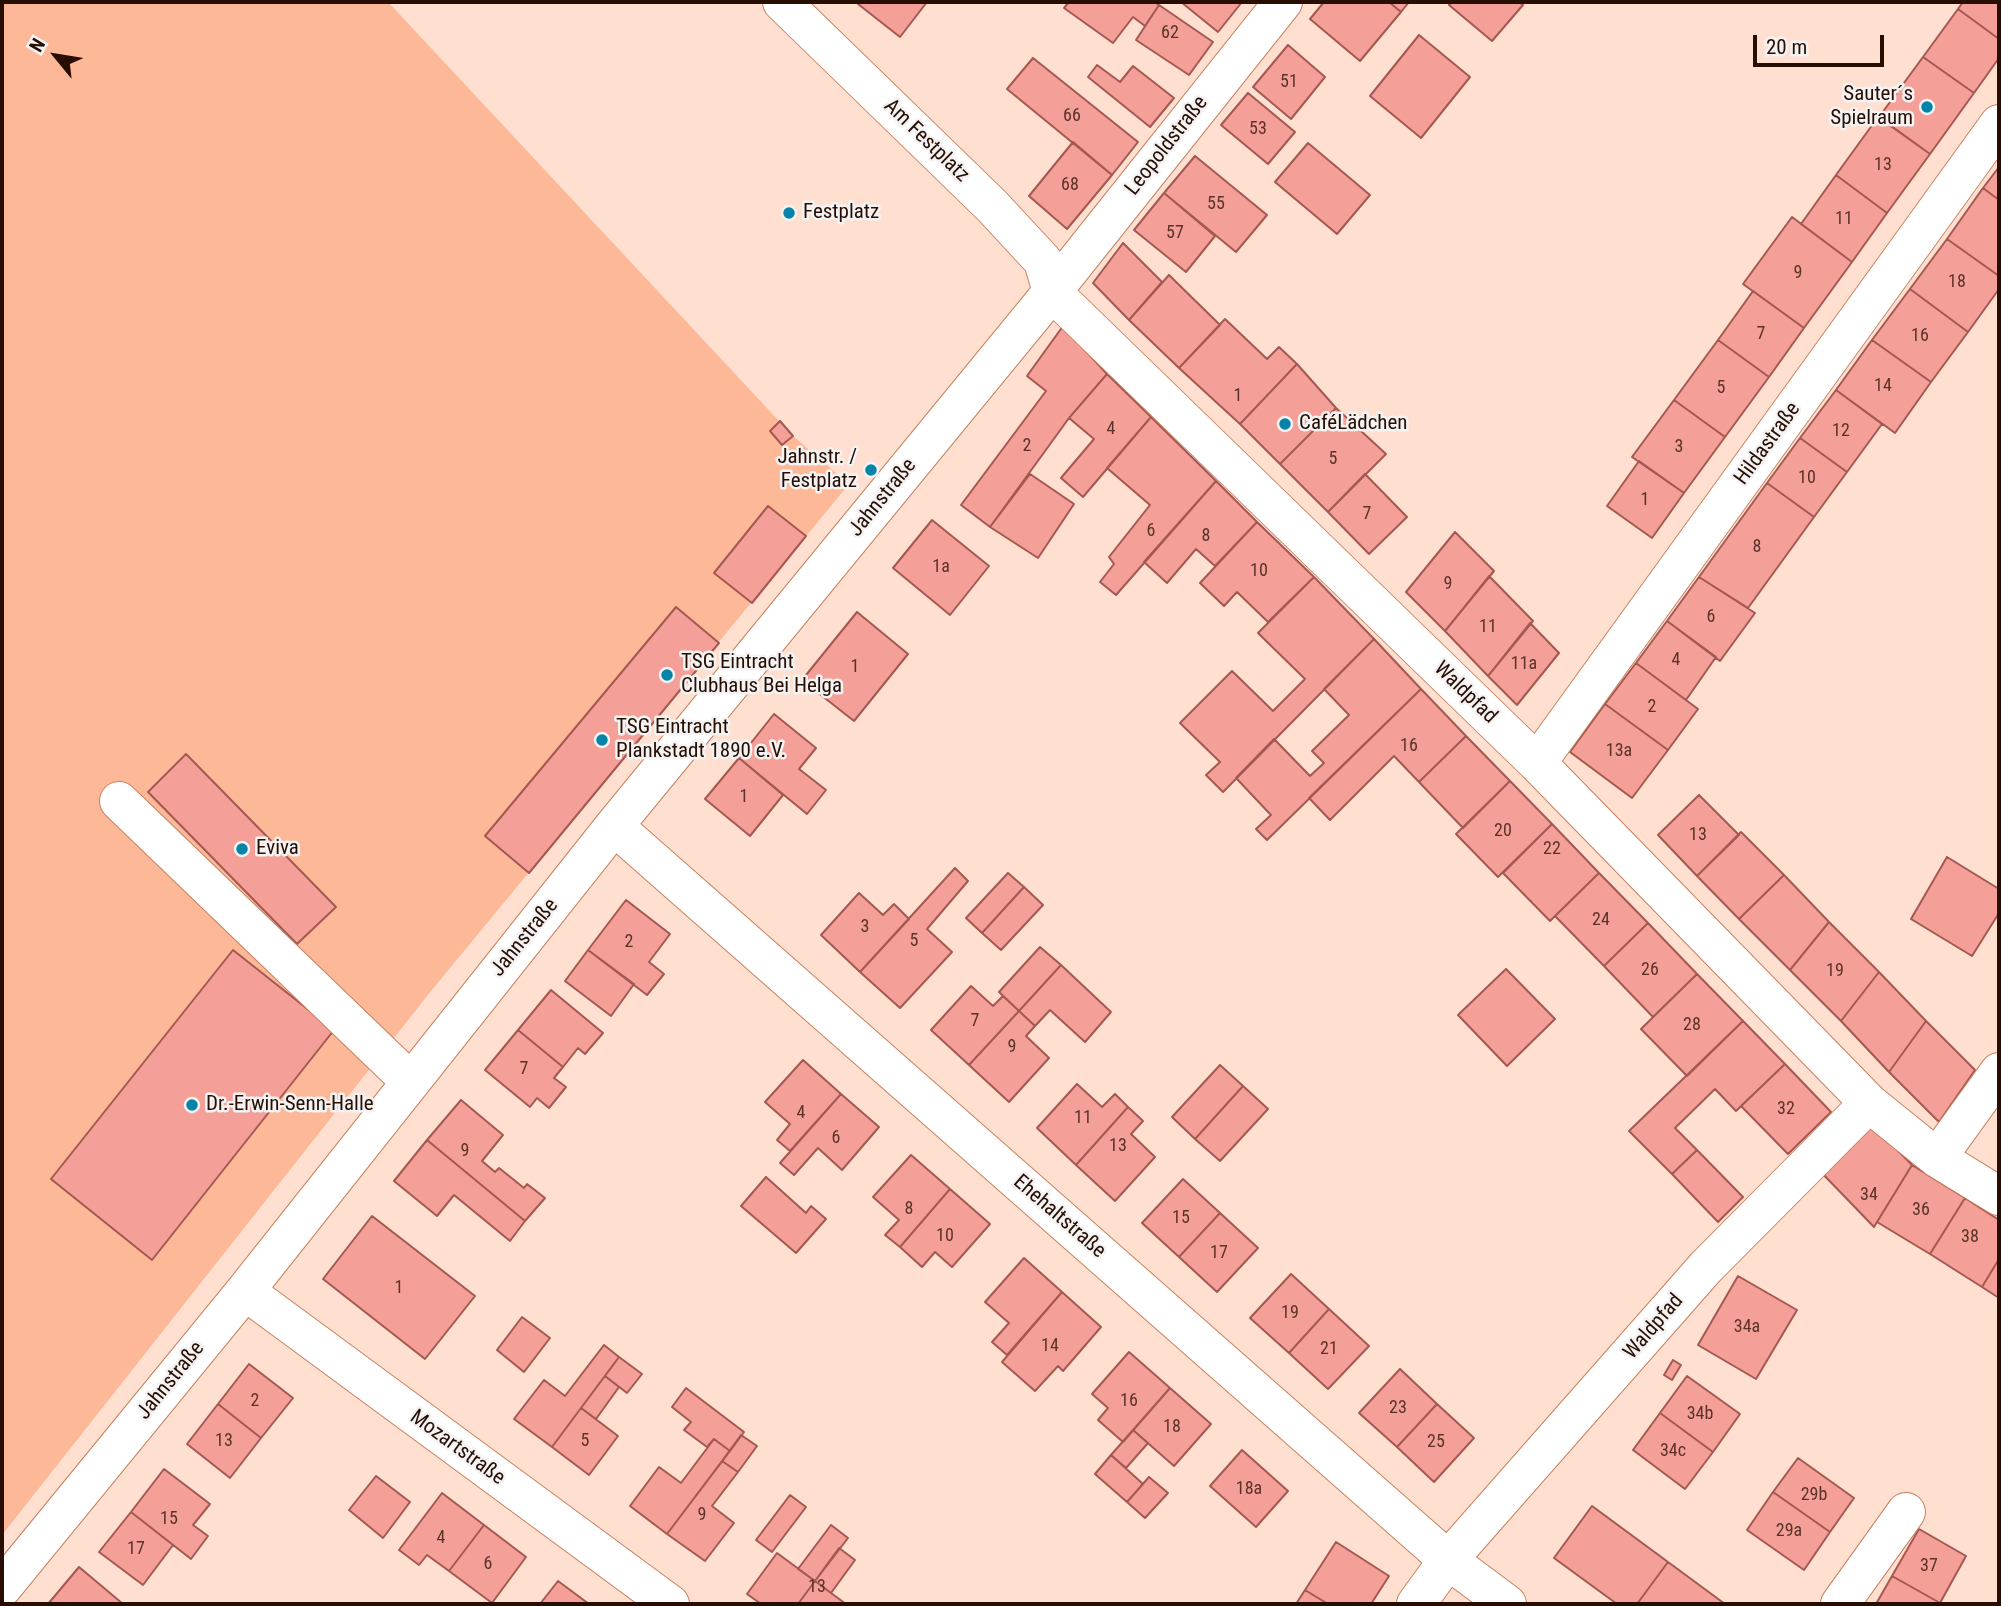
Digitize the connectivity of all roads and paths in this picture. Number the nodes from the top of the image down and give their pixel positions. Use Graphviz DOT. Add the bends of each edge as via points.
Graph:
graph roads {
  1 [pos="782,2"];
  2 [pos="1283,2"];
  3 [pos="1999,124"];
  4 [pos="1052,292"];
  5 [pos="1537,764"];
  6 [pos="119,802"];
  7 [pos="614,826"];
  8 [pos="1999,1072"];
  9 [pos="411,1082"];
  10 [pos="1869,1103"];
  11 [pos="1937,1158"];
  12 [pos="1999,1196"];
  13 [pos="245,1291"];
  14 [pos="1906,1512"];
  15 [pos="1448,1560"];
  16 [pos="2,1588"];
  17 [pos="670,1604"];
  18 [pos="1416,1604"];
  19 [pos="1507,1604"];
  20 [pos="1840,1604"];
  1 -- 4 [label="street, Am Festplatz" via="992,206 1043,261"];
  2 -- 4 [label="street, Leopoldstraße"];
  3 -- 5 [label="street, Hildastraße"];
  4 -- 5 [label="street, Waldpfad"];
  4 -- 7 [label="street, Jahnstraße"];
  5 -- 10 [label="street, Waldpfad"];
  6 -- 9 [label="street"];
  7 -- 9 [label="street, Jahnstraße"];
  7 -- 15 [label="street, Ehehaltstraße"];
  8 -- 11 [label="street"];
  9 -- 13 [label="street, Jahnstraße"];
  10 -- 11 [label="street, Waldpfad"];
  10 -- 15 [label="street, Waldpfad" via="1706,1267"];
  11 -- 12 [label="street, Waldpfad"];
  13 -- 16 [label="street, Jahnstraße"];
  13 -- 17 [label="street, Mozartstraße"];
  14 -- 20 [label="street"];
  15 -- 18 [label="street, Waldpfad"];
  15 -- 19 [label="street, Ehehaltstraße"];
}
